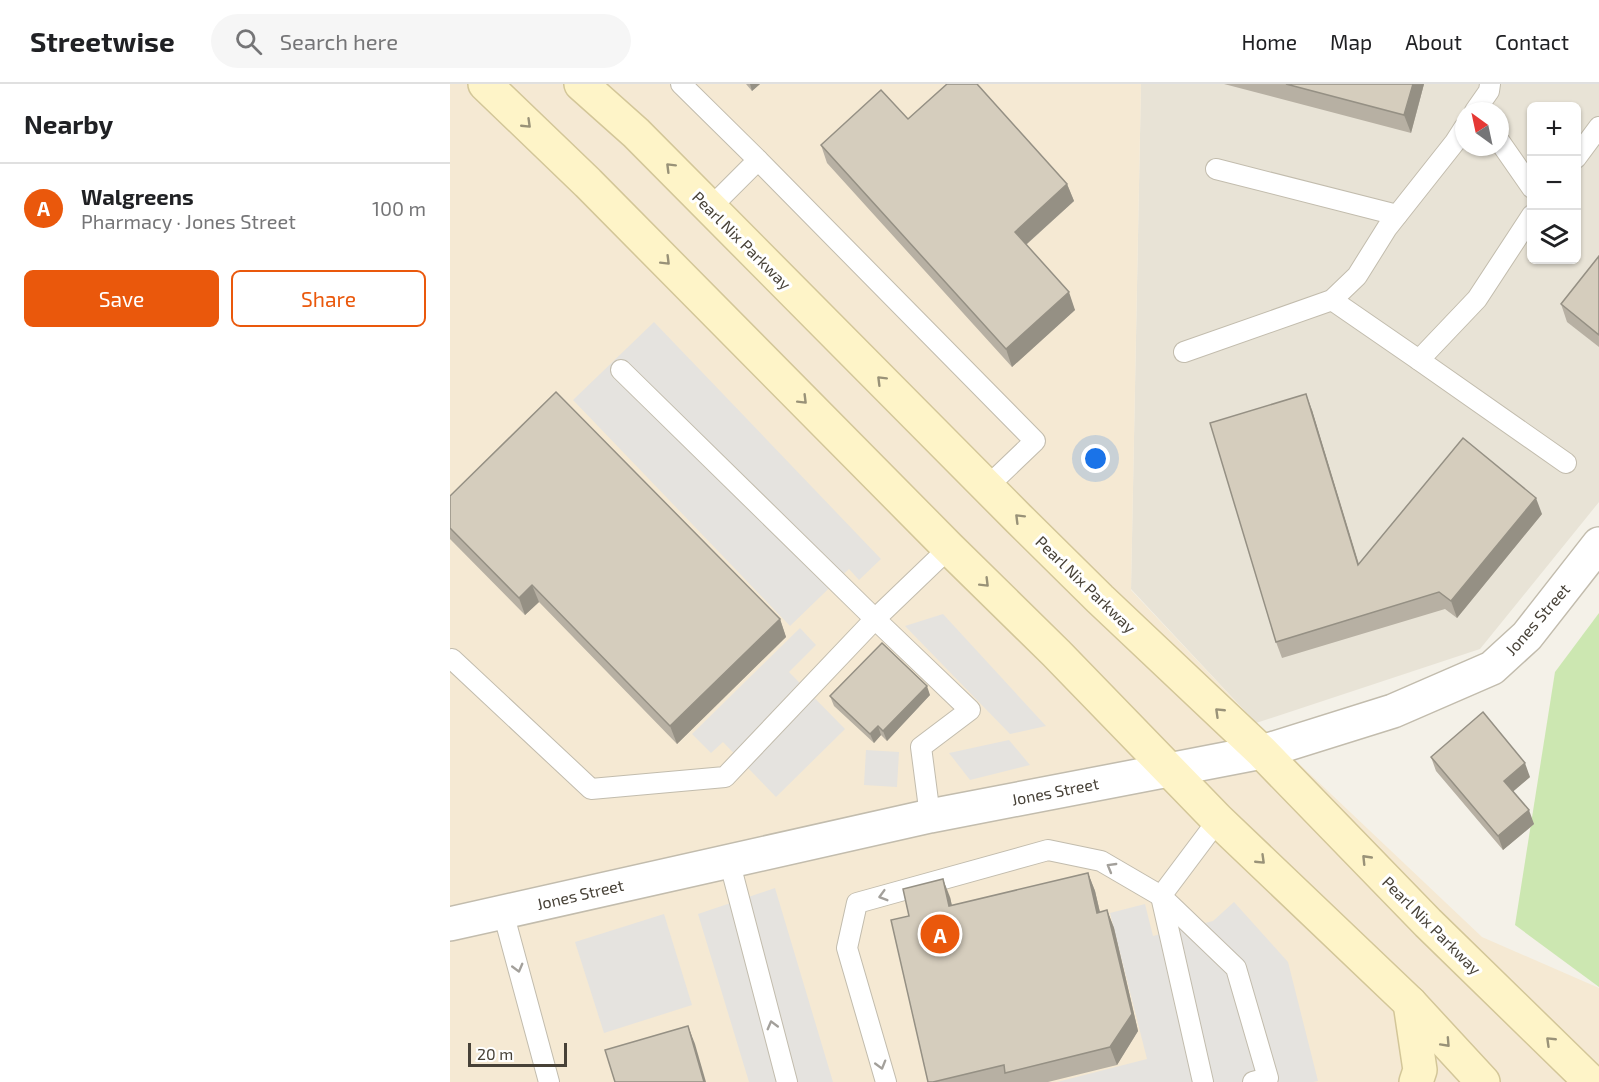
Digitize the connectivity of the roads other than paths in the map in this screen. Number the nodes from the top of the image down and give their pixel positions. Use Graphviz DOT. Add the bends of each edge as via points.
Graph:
graph roads {
  1 [pos="485,84"];
  2 [pos="582,84"];
  3 [pos="681,84"];
  4 [pos="1490,84"];
  5 [pos="1483,102"];
  6 [pos="1599,127"];
  7 [pos="1455,142"];
  8 [pos="1509,155"];
  9 [pos="1577,156"];
  10 [pos="758,160"];
  11 [pos="1216,169"];
  12 [pos="1527,181"];
  13 [pos="710,208"];
  14 [pos="1397,215"];
  15 [pos="1527,223"];
  16 [pos="1332,300"];
  17 [pos="1184,352"];
  18 [pos="1419,360"];
  19 [pos="621,370"];
  20 [pos="1566,463"];
  21 [pos="987,487"];
  22 [pos="1599,544"];
  23 [pos="949,548"];
  24 [pos="875,619"];
  25 [pos="452,659"];
  26 [pos="1262,752"];
  27 [pos="1169,769"];
  28 [pos="930,816"];
  29 [pos="1218,820"];
  30 [pos="729,860"];
  31 [pos="1161,896"];
  32 [pos="503,912"];
  33 [pos="450,924"];
  34 [pos="1410,1004"];
  35 [pos="549,1082"];
  36 [pos="787,1082"];
  37 [pos="886,1082"];
  38 [pos="1203,1082"];
  39 [pos="1253,1082"];
  40 [pos="1416,1082"];
  41 [pos="1483,1082"];
  42 [pos="1591,1082"];
  1 -- 23 [label="main road, one-way"];
  13 -- 2 [label="main road, Pearl Nix Parkway, one-way"];
  3 -- 10 [label="lane"];
  4 -- 5 [label="lane"];
  6 -- 9 [label="lane"];
  7 -- 14 [label="lane"];
  8 -- 12 [label="lane"];
  10 -- 13 [label="lane"];
  10 -- 21 [label="lane" via="1035,441"];
  11 -- 14 [label="lane"];
  21 -- 13 [label="main road, Pearl Nix Parkway, one-way"];
  14 -- 16 [label="lane" via="1357,276"];
  15 -- 18 [label="lane" via="1477,299"];
  16 -- 17 [label="lane"];
  16 -- 18 [label="lane"];
  18 -- 20 [label="lane"];
  19 -- 24 [label="lane"];
  26 -- 21 [label="main road, Pearl Nix Parkway, one-way"];
  22 -- 26 [label="street, Jones Street" via="1527,636 1492,668 1393,711"];
  23 -- 24 [label="lane"];
  23 -- 27 [label="main road, one-way"];
  24 -- 25 [label="lane" via="725,777 591,789"];
  24 -- 28 [label="lane" via="970,710 921,747"];
  26 -- 27 [label="street, Jones Street"];
  42 -- 26 [label="main road, Pearl Nix Parkway, one-way" via="1428,923"];
  27 -- 28 [label="street, Jones Street"];
  27 -- 29 [label="main road"];
  28 -- 30 [label="street, Jones Street"];
  29 -- 31 [label="lane"];
  29 -- 34 [label="main road, one-way"];
  30 -- 32 [label="street, Jones Street"];
  36 -- 30 [label="lane, one-way"];
  31 -- 37 [label="lane, one-way" via="1101,861 1048,850 857,903 847,948"];
  31 -- 38 [label="lane"];
  31 -- 39 [label="lane" via="1236,968 1268,1078"];
  32 -- 33 [label="street, Jones Street"];
  32 -- 35 [label="lane, one-way"];
  34 -- 40 [label="main road" via="1420,1070"];
  34 -- 41 [label="main road, one-way"];
}
